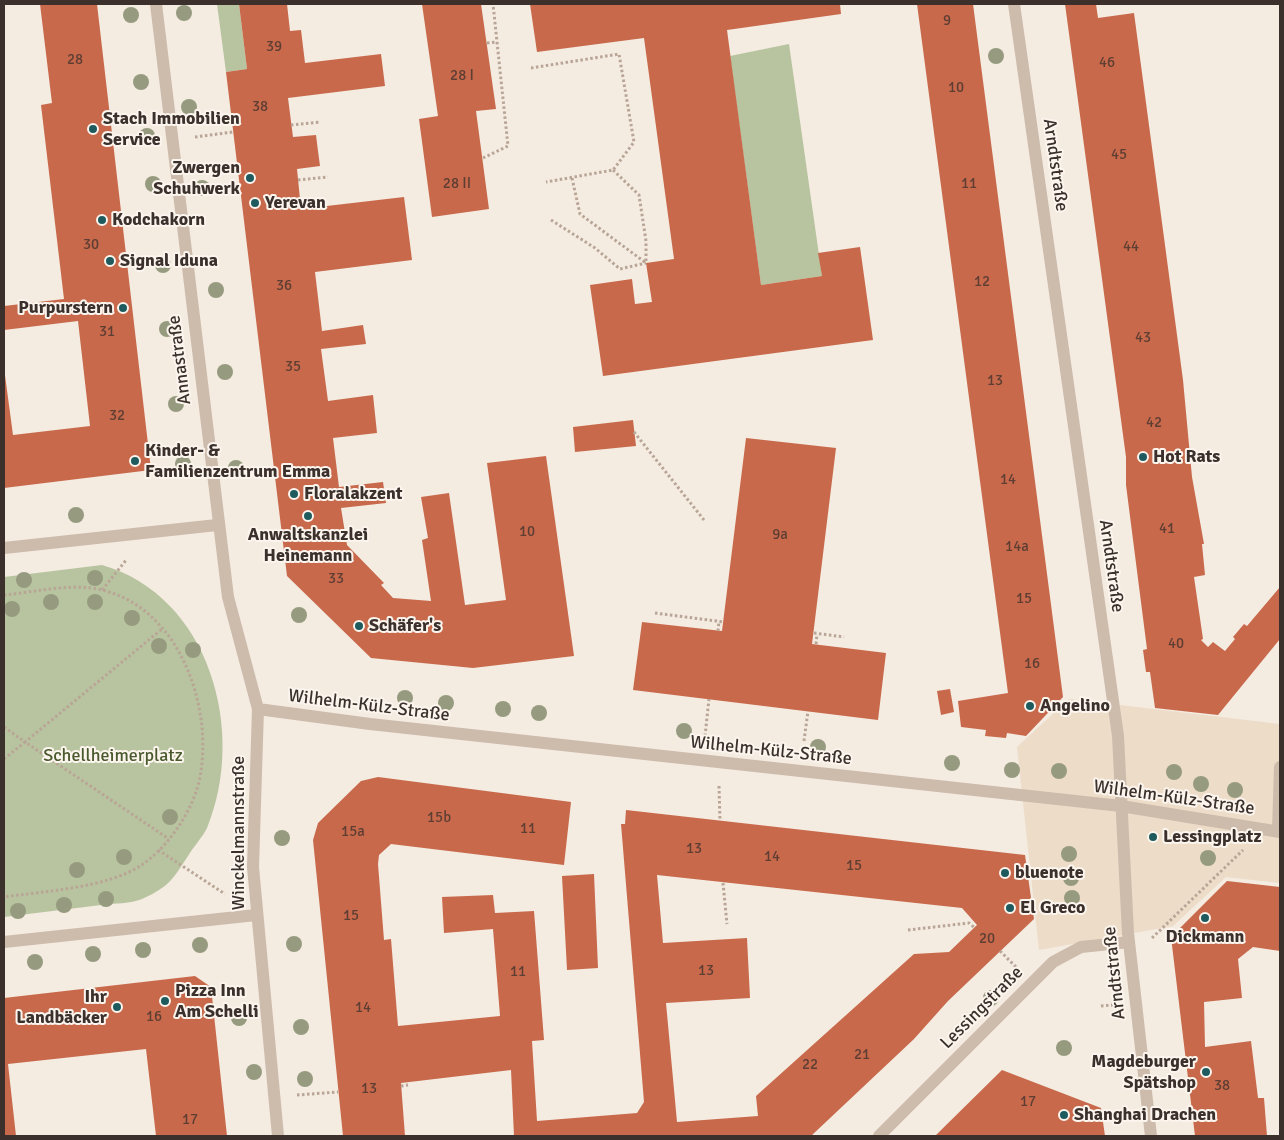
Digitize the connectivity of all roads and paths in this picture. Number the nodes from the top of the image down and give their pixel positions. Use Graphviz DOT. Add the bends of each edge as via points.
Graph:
graph roads {
  1 [pos="156,4"];
  2 [pos="492,4"];
  3 [pos="1014,4"];
  4 [pos="497,42"];
  5 [pos="487,43"];
  6 [pos="531,68"];
  7 [pos="320,122"];
  8 [pos="291,125"];
  9 [pos="233,132"];
  10 [pos="172,140"];
  11 [pos="483,158"];
  12 [pos="613,170"];
  13 [pos="328,177"];
  14 [pos="572,178"];
  15 [pos="298,180"];
  16 [pos="546,182"];
  17 [pos="240,187"];
  18 [pos="178,194"];
  19 [pos="551,220"];
  20 [pos="646,263"];
  21 [pos="634,432"];
  22 [pos="704,520"];
  23 [pos="217,525"];
  24 [pos="4,548"];
  25 [pos="4,595"];
  26 [pos="654,613"];
  27 [pos="719,621"];
  28 [pos="724,622"];
  29 [pos="162,629"];
  30 [pos="718,631"];
  31 [pos="844,637"];
  32 [pos="816,644"];
  33 [pos="709,699"];
  34 [pos="708,708"];
  35 [pos="258,710"];
  36 [pos="808,711"];
  37 [pos="4,727"];
  38 [pos="804,741"];
  39 [pos="25,742"];
  40 [pos="4,760"];
  41 [pos="718,763"];
  42 [pos="1280,767"];
  43 [pos="1121,806"];
  44 [pos="720,821"];
  45 [pos="1274,831"];
  46 [pos="169,839"];
  47 [pos="158,850"];
  48 [pos="723,883"];
  49 [pos="4,897"];
  50 [pos="256,914"];
  51 [pos="727,924"];
  52 [pos="975,928"];
  53 [pos="908,930"];
  54 [pos="4,942"];
  55 [pos="1129,942"];
  56 [pos="1131,958"];
  57 [pos="1116,1005"];
  58 [pos="1101,1006"];
  59 [pos="408,1085"];
  60 [pos="401,1086"];
  61 [pos="338,1092"];
  62 [pos="274,1097"];
  63 [pos="278,1136"];
  64 [pos="879,1136"];
  65 [pos="1151,1136"];
  1 -- 10 [label="street, Annastraße"];
  2 -- 4 [label="path"];
  3 -- 43 [label="street, Arndtstraße" via="1114,710"];
  4 -- 5 [label="path"];
  4 -- 11 [label="path" via="508,146"];
  6 -- 12 [label="path" via="619,54 634,142"];
  7 -- 8 [label="path"];
  9 -- 10 [label="path"];
  10 -- 18 [label="street, Annastraße"];
  12 -- 14 [label="path"];
  12 -- 20 [label="path" via="638,195 646,241"];
  13 -- 15 [label="path"];
  14 -- 16 [label="path"];
  14 -- 20 [label="path" via="580,214"];
  17 -- 18 [label="path"];
  18 -- 23 [label="street, Annastraße"];
  19 -- 20 [label="path" via="595,248 620,269"];
  21 -- 22 [label="path"];
  23 -- 24 [label="street"];
  23 -- 35 [label="street, Annastraße" via="228,597"];
  25 -- 29 [label="path" via="97,588 139,607"];
  26 -- 27 [label="path"];
  27 -- 28 [label="path"];
  27 -- 30 [label="path"];
  29 -- 39 [label="path"];
  29 -- 46 [label="path" via="173,640 188,673 201,731 200,778 188,808"];
  31 -- 32 [label="path" via="815,633"];
  33 -- 34 [label="path"];
  35 -- 41 [label="street, Wilhelm-Külz-Straße"];
  35 -- 50 [label="street, Winckelmannstraße" via="253,867"];
  36 -- 38 [label="path"];
  37 -- 39 [label="path"];
  39 -- 40 [label="path"];
  39 -- 46 [label="path"];
  41 -- 43 [label="street, Wilhelm-Külz-Straße"];
  41 -- 44 [label="path"];
  42 -- 45 [label="street"];
  43 -- 45 [label="street, Wilhelm-Külz-Straße"];
  43 -- 55 [label="street, Arndtstraße"];
  45 -- 56 [label="path"];
  46 -- 47 [label="path"];
  47 -- 49 [label="path" via="144,864 117,878"];
  47 -- 50 [label="path"];
  48 -- 51 [label="path"];
  50 -- 54 [label="street"];
  50 -- 62 [label="street, Winckelmannstraße"];
  52 -- 53 [label="path" via="969,923"];
  55 -- 56 [label="street, Arndtstraße"];
  55 -- 64 [label="street, Lessingstraße" via="1081,947 1053,962"];
  56 -- 65 [label="street, Arndtstraße"];
  57 -- 58 [label="path, Arndtstraße"];
  59 -- 60 [label="path"];
  61 -- 62 [label="path"];
  62 -- 63 [label="street, Winckelmannstraße"];
}
